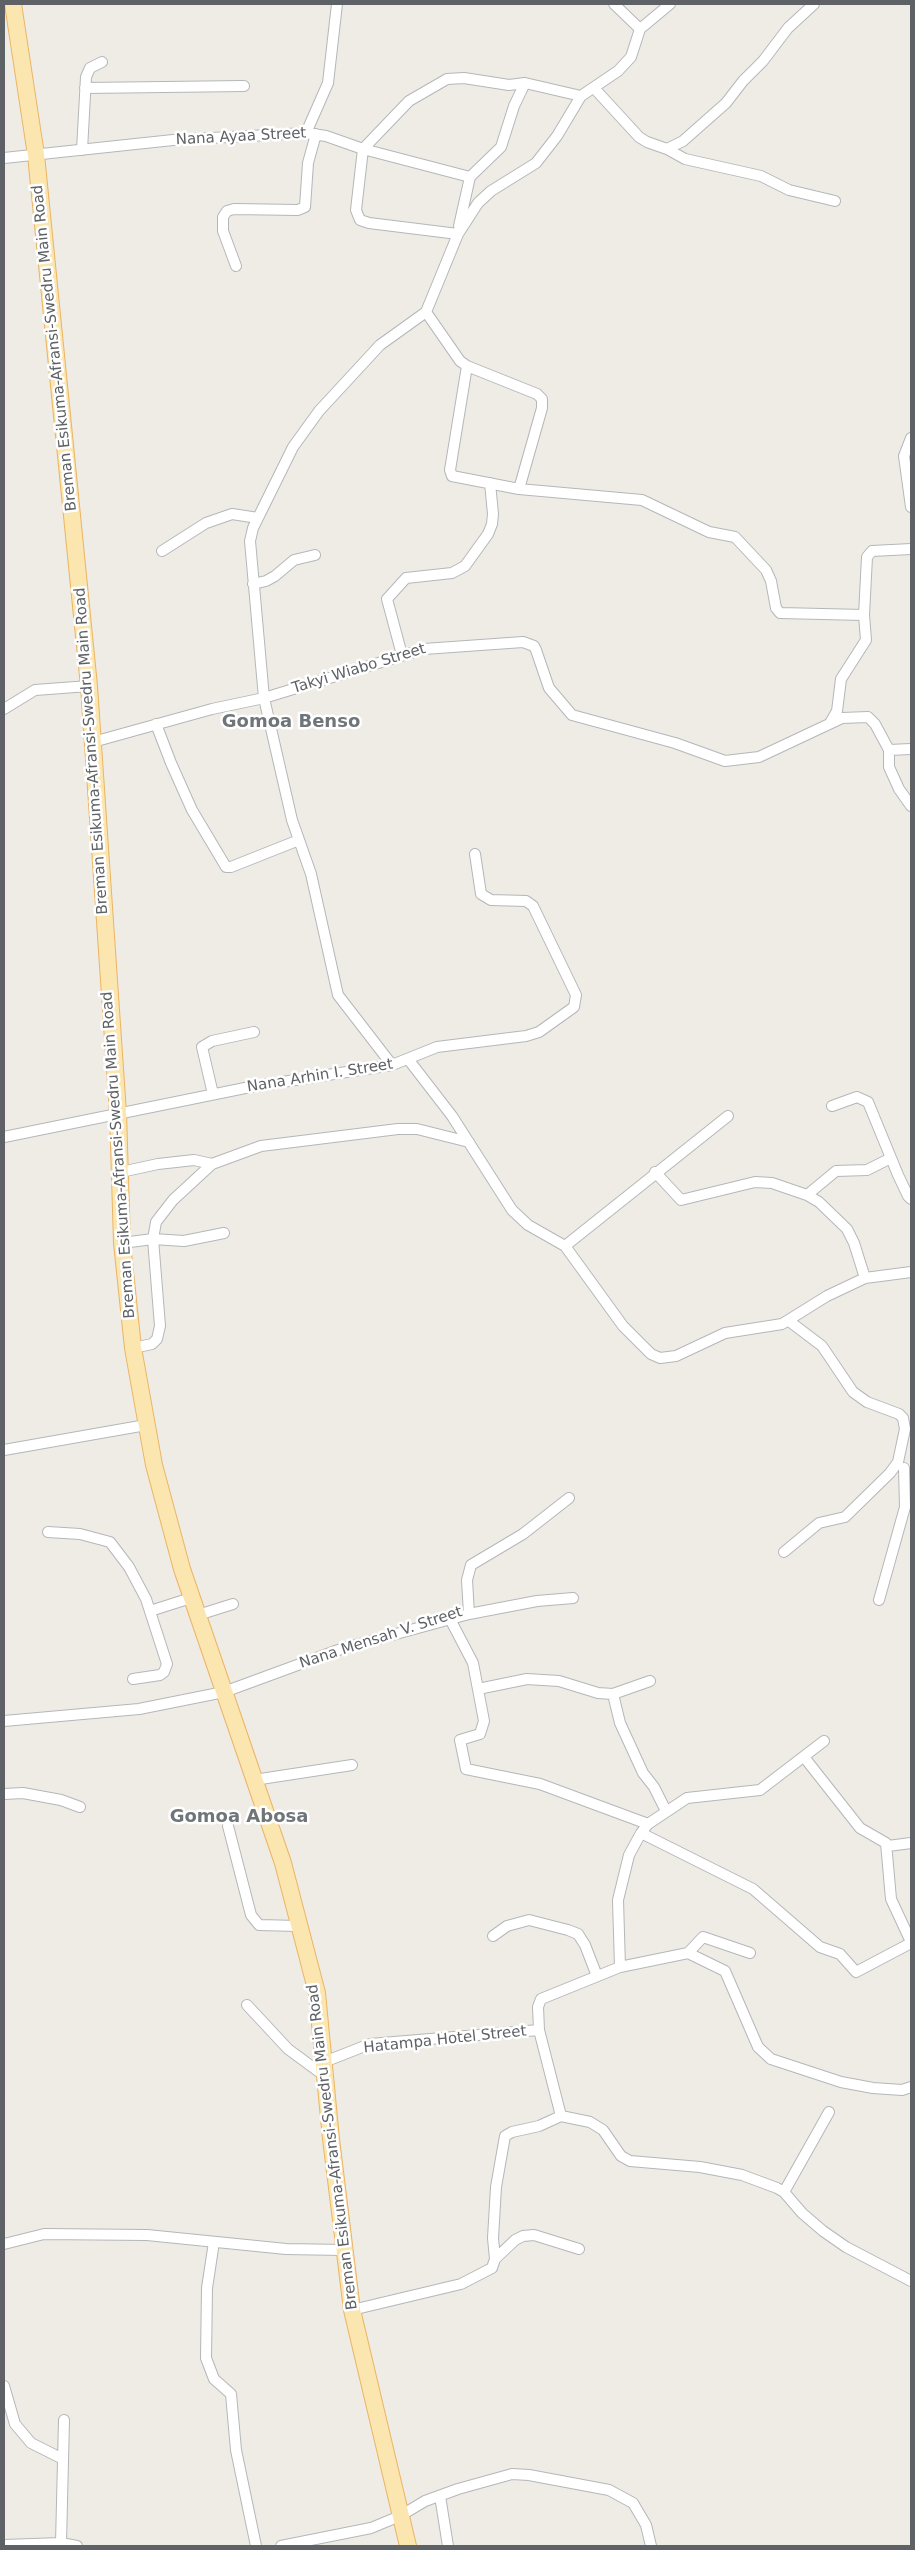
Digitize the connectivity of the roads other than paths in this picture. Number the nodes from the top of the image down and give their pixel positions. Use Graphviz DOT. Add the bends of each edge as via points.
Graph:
graph roads {
  1 [pos="13,4"];
  2 [pos="336,4"];
  3 [pos="614,4"];
  4 [pos="670,4"];
  5 [pos="814,4"];
  6 [pos="640,29"];
  7 [pos="102,62"];
  8 [pos="525,83"];
  9 [pos="244,86"];
  10 [pos="85,88"];
  11 [pos="594,88"];
  12 [pos="581,96"];
  13 [pos="306,133"];
  14 [pos="316,134"];
  15 [pos="666,148"];
  16 [pos="363,149"];
  17 [pos="82,150"];
  18 [pos="36,155"];
  19 [pos="4,158"];
  20 [pos="470,177"];
  21 [pos="835,202"];
  22 [pos="458,234"];
  23 [pos="236,266"];
  24 [pos="426,312"];
  25 [pos="467,366"];
  26 [pos="911,438"];
  27 [pos="490,483"];
  28 [pos="519,489"];
  29 [pos="911,507"];
  30 [pos="258,518"];
  31 [pos="911,550"];
  32 [pos="162,551"];
  33 [pos="315,555"];
  34 [pos="253,584"];
  35 [pos="864,615"];
  36 [pos="402,655"];
  37 [pos="89,686"];
  38 [pos="264,698"];
  39 [pos="4,709"];
  40 [pos="830,723"];
  41 [pos="156,724"];
  42 [pos="93,742"];
  43 [pos="911,749"];
  44 [pos="889,750"];
  45 [pos="911,806"];
  46 [pos="298,840"];
  47 [pos="475,854"];
  48 [pos="254,1032"];
  49 [pos="408,1059"];
  50 [pos="392,1065"];
  51 [pos="213,1094"];
  52 [pos="832,1106"];
  53 [pos="118,1113"];
  54 [pos="728,1116"];
  55 [pos="4,1136"];
  56 [pos="469,1142"];
  57 [pos="891,1158"];
  58 [pos="212,1164"];
  59 [pos="121,1172"];
  60 [pos="656,1172"];
  61 [pos="807,1195"];
  62 [pos="911,1199"];
  63 [pos="224,1233"];
  64 [pos="153,1240"];
  65 [pos="122,1243"];
  66 [pos="565,1246"];
  67 [pos="911,1272"];
  68 [pos="865,1278"];
  69 [pos="789,1321"];
  70 [pos="133,1348"];
  71 [pos="146,1425"];
  72 [pos="908,1427"];
  73 [pos="4,1450"];
  74 [pos="905,1468"];
  75 [pos="569,1498"];
  76 [pos="48,1532"];
  77 [pos="784,1552"];
  78 [pos="192,1598"];
  79 [pos="573,1598"];
  80 [pos="880,1600"];
  81 [pos="233,1604"];
  82 [pos="150,1611"];
  83 [pos="469,1614"];
  84 [pos="198,1615"];
  85 [pos="450,1619"];
  86 [pos="133,1679"];
  87 [pos="650,1681"];
  88 [pos="478,1689"];
  89 [pos="224,1692"];
  90 [pos="613,1694"];
  91 [pos="4,1721"];
  92 [pos="824,1741"];
  93 [pos="804,1757"];
  94 [pos="352,1765"];
  95 [pos="254,1780"];
  96 [pos="4,1794"];
  97 [pos="80,1807"];
  98 [pos="666,1811"];
  99 [pos="648,1824"];
  100 [pos="228,1826"];
  101 [pos="640,1833"];
  102 [pos="911,1844"];
  103 [pos="888,1846"];
  104 [pos="298,1926"];
  105 [pos="493,1936"];
  106 [pos="911,1942"];
  107 [pos="688,1953"];
  108 [pos="750,1953"];
  109 [pos="620,1967"];
  110 [pos="597,1976"];
  111 [pos="247,2005"];
  112 [pos="539,2030"];
  113 [pos="325,2069"];
  114 [pos="911,2087"];
  115 [pos="829,2112"];
  116 [pos="561,2116"];
  117 [pos="784,2192"];
  118 [pos="214,2242"];
  119 [pos="4,2244"];
  120 [pos="579,2249"];
  121 [pos="344,2250"];
  122 [pos="495,2258"];
  123 [pos="911,2280"];
  124 [pos="352,2310"];
  125 [pos="4,2386"];
  126 [pos="64,2420"];
  127 [pos="63,2459"];
  128 [pos="440,2496"];
  129 [pos="400,2516"];
  130 [pos="60,2543"];
  131 [pos="4,2545"];
  132 [pos="77,2546"];
  133 [pos="256,2546"];
  134 [pos="281,2546"];
  135 [pos="408,2546"];
  136 [pos="448,2546"];
  137 [pos="651,2546"];
  1 -- 18 [label="main road, Breman Esikuma-Afransi-Swedru Main Road"];
  2 -- 13 [label="street" via="328,83"];
  3 -- 6 [label="street"];
  4 -- 6 [label="street"];
  5 -- 15 [label="street" via="788,28 726,103 683,141"];
  6 -- 11 [label="street" via="631,57"];
  7 -- 10 [label="street" via="90,68"];
  8 -- 12 [label="street"];
  8 -- 16 [label="street" via="509,85 464,78 442,81 409,101"];
  8 -- 20 [label="street" via="500,147"];
  9 -- 10 [label="street"];
  10 -- 17 [label="street"];
  11 -- 12 [label="street"];
  11 -- 15 [label="street" via="639,137"];
  12 -- 22 [label="street" via="536,163 491,191 478,203"];
  13 -- 14 [label="street, Nana Ayaa Street"];
  13 -- 17 [label="street, Nana Ayaa Street" via="173,140"];
  14 -- 16 [label="street, Nana Ayaa Street"];
  14 -- 23 [label="street" via="308,163 305,207 298,210 234,209 223,217 223,232"];
  15 -- 21 [label="street" via="685,159 761,176 796,192"];
  16 -- 20 [label="street, Nana Ayaa Street"];
  16 -- 22 [label="street" via="356,210 360,220"];
  17 -- 18 [label="street, Nana Ayaa Street"];
  18 -- 19 [label="street, Nana Ayaa Street"];
  18 -- 37 [label="main road, Breman Esikuma-Afransi-Swedru Main Road"];
  20 -- 22 [label="street"];
  22 -- 24 [label="street"];
  24 -- 25 [label="street" via="456,356"];
  24 -- 30 [label="street" via="380,345 319,411 293,447"];
  25 -- 27 [label="street" via="450,470 455,477"];
  25 -- 28 [label="street" via="537,394 542,399"];
  26 -- 29 [label="street" via="904,456"];
  27 -- 28 [label="street"];
  27 -- 36 [label="street" via="492,524 465,566 452,573 406,578 387,599"];
  28 -- 35 [label="street" via="642,500 709,532 735,537 766,570 780,613"];
  30 -- 32 [label="street" via="232,514 206,523"];
  30 -- 34 [label="street" via="250,541"];
  31 -- 35 [label="street" via="869,553 864,567"];
  33 -- 34 [label="street" via="294,560 266,582"];
  34 -- 38 [label="street"];
  35 -- 40 [label="street" via="865,643 841,679 837,711"];
  36 -- 38 [label="street, Takyi Wiabo Street"];
  36 -- 40 [label="street, Takyi Wiabo Street" via="443,646 530,644 536,650 551,693 576,717 726,761 759,757"];
  37 -- 39 [label="street" via="35,690"];
  37 -- 42 [label="main road, Breman Esikuma-Afransi-Swedru Main Road"];
  38 -- 41 [label="street, Takyi Wiabo Street"];
  38 -- 46 [label="street"];
  40 -- 44 [label="street" via="851,716 868,717"];
  41 -- 42 [label="street, Takyi Wiabo Street"];
  41 -- 46 [label="street" via="192,810 226,866 231,867"];
  42 -- 53 [label="main road, Breman Esikuma-Afransi-Swedru Main Road"];
  43 -- 44 [label="street"];
  44 -- 45 [label="street" via="889,767"];
  46 -- 50 [label="street" via="311,874 338,995"];
  47 -- 49 [label="street, Nana Arhin I. Street" via="481,894 485,898 526,901 533,906 576,995 576,1004 533,1035 437,1047"];
  48 -- 51 [label="street" via="212,1041 202,1047"];
  49 -- 50 [label="street, Nana Arhin I. Street"];
  49 -- 56 [label="street"];
  50 -- 51 [label="street, Nana Arhin I. Street"];
  51 -- 53 [label="street, Nana Arhin I. Street"];
  52 -- 57 [label="street" via="857,1097 868,1102"];
  53 -- 55 [label="street, Nana Arhin I. Street"];
  53 -- 59 [label="main road, Breman Esikuma-Afransi-Swedru Main Road"];
  54 -- 60 [label="street"];
  56 -- 58 [label="street" via="417,1129 398,1129 260,1146"];
  56 -- 66 [label="street" via="518,1217"];
  57 -- 61 [label="street" via="867,1170 836,1171"];
  57 -- 62 [label="street"];
  58 -- 59 [label="street" via="194,1160"];
  58 -- 64 [label="street" via="159,1217"];
  59 -- 65 [label="main road, Breman Esikuma-Afransi-Swedru Main Road"];
  60 -- 61 [label="street" via="681,1200 755,1182 772,1183"];
  60 -- 66 [label="street"];
  61 -- 68 [label="street" via="819,1202 846,1229"];
  63 -- 64 [label="street" via="184,1241"];
  64 -- 65 [label="street"];
  64 -- 70 [label="street" via="160,1326 157,1339 152,1344"];
  65 -- 70 [label="main road, Breman Esikuma-Afransi-Swedru Main Road"];
  66 -- 69 [label="street" via="623,1326 651,1354 660,1358 676,1356 725,1333 773,1327"];
  67 -- 68 [label="street"];
  68 -- 69 [label="street" via="827,1296"];
  69 -- 72 [label="street" via="822,1346 853,1392 874,1405 899,1414"];
  70 -- 71 [label="main road, Breman Esikuma-Afransi-Swedru Main Road"];
  71 -- 73 [label="street"];
  71 -- 78 [label="main road, Breman Esikuma-Afransi-Swedru Main Road" via="161,1495"];
  72 -- 74 [label="street"];
  74 -- 77 [label="street" via="890,1473 845,1517 819,1523"];
  74 -- 80 [label="street" via="905,1507"];
  75 -- 83 [label="street, Nana Mensah V. Street" via="523,1534 471,1565 467,1580"];
  76 -- 82 [label="street" via="80,1534 113,1544 129,1567"];
  78 -- 82 [label="street"];
  78 -- 84 [label="main road, Breman Esikuma-Afransi-Swedru Main Road"];
  79 -- 83 [label="street" via="537,1601"];
  81 -- 84 [label="street"];
  82 -- 86 [label="street" via="166,1668 160,1675"];
  83 -- 85 [label="street, Nana Mensah V. Street"];
  84 -- 89 [label="main road, Breman Esikuma-Afransi-Swedru Main Road"];
  85 -- 88 [label="street" via="473,1663"];
  85 -- 89 [label="street, Nana Mensah V. Street" via="341,1648"];
  87 -- 90 [label="street"];
  88 -- 90 [label="street" via="521,1679 559,1681 598,1693"];
  88 -- 99 [label="street" via="484,1726 478,1735 460,1740 466,1769 540,1784"];
  89 -- 91 [label="street, Nana Mensah V. Street" via="139,1709"];
  89 -- 95 [label="main road, Breman Esikuma-Afransi-Swedru Main Road"];
  90 -- 98 [label="street" via="620,1723 643,1773"];
  92 -- 93 [label="street"];
  93 -- 98 [label="street" via="760,1790 696,1795"];
  93 -- 103 [label="street" via="860,1828"];
  94 -- 95 [label="street"];
  95 -- 104 [label="main road, Breman Esikuma-Afransi-Swedru Main Road" via="283,1863"];
  96 -- 97 [label="street" via="23,1793"];
  98 -- 99 [label="street"];
  99 -- 101 [label="street"];
  100 -- 104 [label="street" via="251,1915 259,1925"];
  101 -- 106 [label="street" via="753,1889 820,1947 840,1954 856,1972"];
  101 -- 109 [label="street" via="629,1855 618,1900"];
  102 -- 103 [label="street"];
  103 -- 106 [label="street" via="891,1899"];
  104 -- 113 [label="main road, Breman Esikuma-Afransi-Swedru Main Road" via="317,1992"];
  105 -- 110 [label="street" via="507,1926 529,1920 568,1930 578,1934 585,1945"];
  107 -- 108 [label="street" via="703,1937"];
  107 -- 109 [label="street"];
  107 -- 114 [label="street" via="725,1972 758,2047 771,2059 841,2082 873,2088 902,2090"];
  109 -- 110 [label="street"];
  110 -- 112 [label="street" via="541,2000 538,2007"];
  111 -- 113 [label="street" via="288,2049"];
  112 -- 113 [label="street, Hatampa Hotel Street" via="370,2044"];
  112 -- 116 [label="street"];
  113 -- 121 [label="main road, Breman Esikuma-Afransi-Swedru Main Road"];
  115 -- 117 [label="street"];
  116 -- 117 [label="street" via="590,2122 603,2130 621,2156 630,2161 700,2167 742,2175"];
  116 -- 122 [label="street" via="505,2136 496,2187"];
  117 -- 123 [label="street" via="802,2213 831,2237"];
  118 -- 119 [label="street" via="147,2234 44,2234"];
  118 -- 121 [label="street" via="286,2249"];
  118 -- 133 [label="street" via="207,2288 206,2358 214,2379 231,2394 236,2450"];
  120 -- 122 [label="street" via="523,2236"];
  121 -- 124 [label="main road, Breman Esikuma-Afransi-Swedru Main Road"];
  122 -- 124 [label="street" via="492,2268 461,2284"];
  124 -- 129 [label="main road, Breman Esikuma-Afransi-Swedru Main Road"];
  125 -- 127 [label="street" via="15,2424 31,2443"];
  126 -- 127 [label="street"];
  127 -- 130 [label="street"];
  128 -- 129 [label="street"];
  128 -- 136 [label="street"];
  128 -- 137 [label="street" via="512,2474 594,2485 632,2503 646,2525"];
  129 -- 134 [label="street" via="371,2528"];
  129 -- 135 [label="main road, Breman Esikuma-Afransi-Swedru Main Road"];
  130 -- 131 [label="street"];
  130 -- 132 [label="street"];
}
